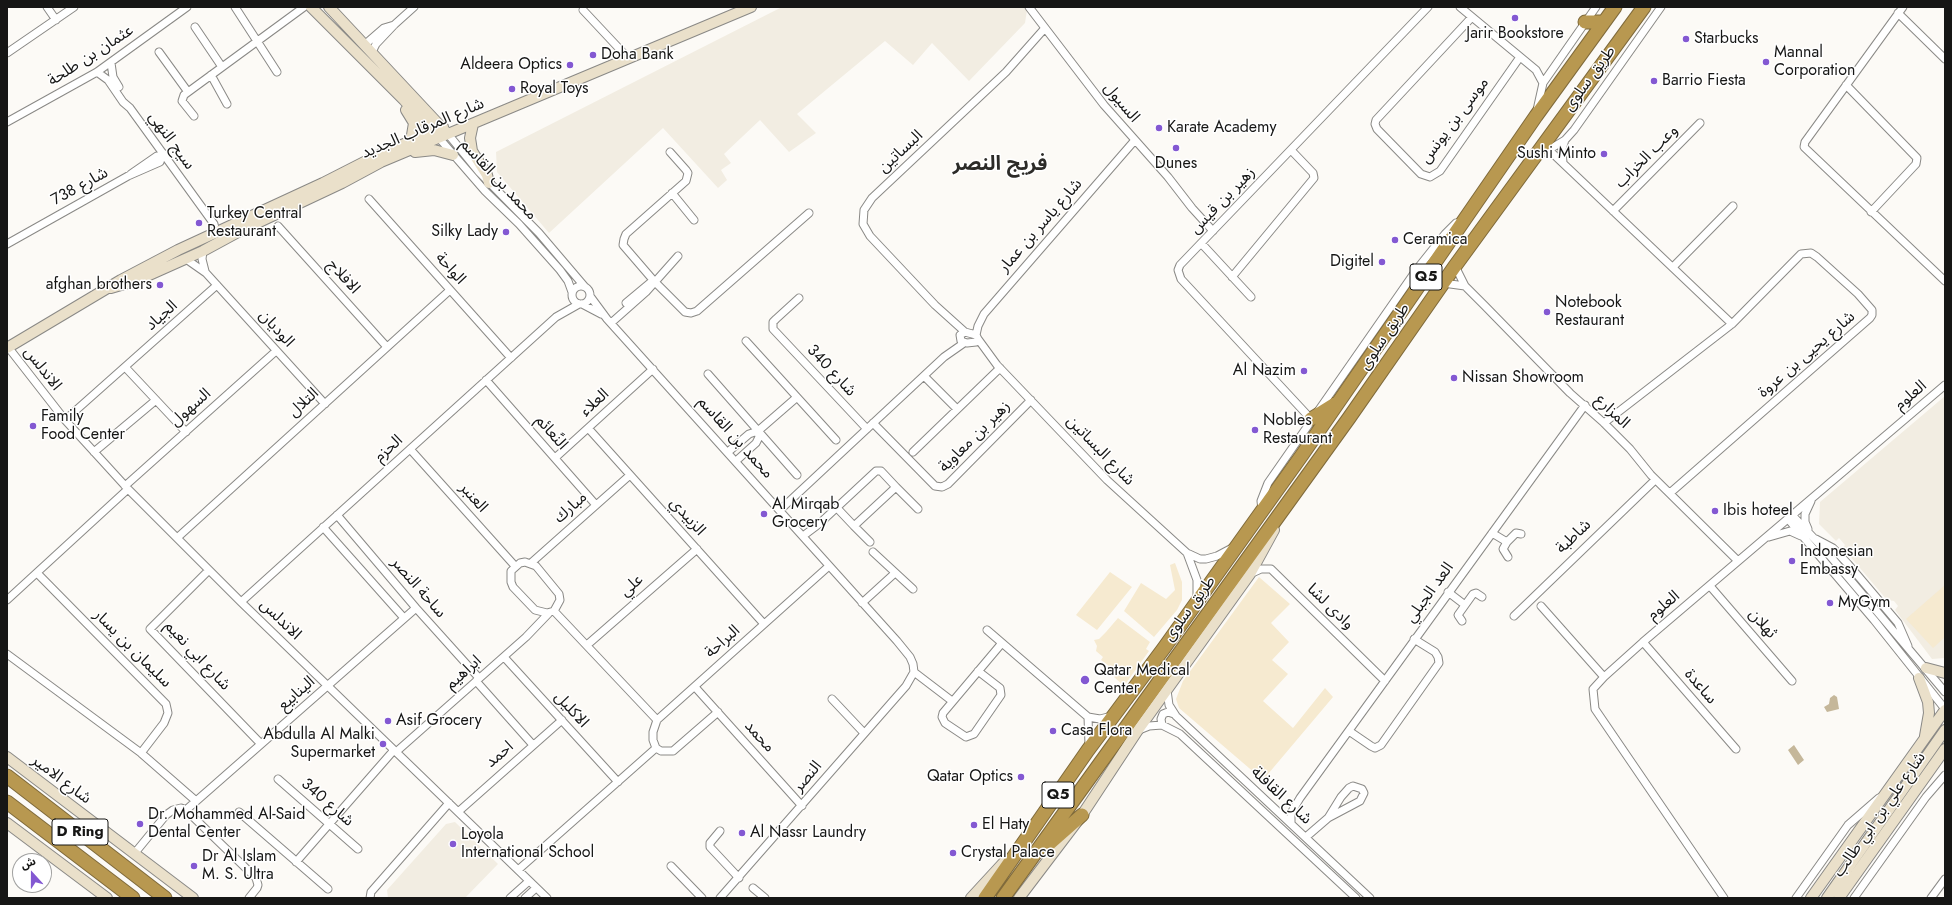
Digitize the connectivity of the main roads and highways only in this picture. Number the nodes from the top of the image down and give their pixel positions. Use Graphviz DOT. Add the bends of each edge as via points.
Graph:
graph roads {
  1 [pos="1615,7"];
  2 [pos="1635,7"];
  3 [pos="1644,7"];
  4 [pos="1585,22"];
  5 [pos="1604,22"];
  6 [pos="1595,75"];
  7 [pos="1340,401"];
  8 [pos="1311,419"];
  9 [pos="7,776"];
  10 [pos="7,802"];
  11 [pos="1082,815"];
  12 [pos="1030,861"];
  13 [pos="152,888"];
  14 [pos="133,898"];
  15 [pos="165,898"];
  16 [pos="173,898"];
  17 [pos="985,898"];
  18 [pos="1003,898"];
  1 -- 5 [label="highway, طريق سلوى / Q5"];
  2 -- 6 [label="highway" via="1601,56"];
  3 -- 6 [label="highway, طريق سلوى / Q5"];
  4 -- 5 [label="highway"];
  5 -- 7 [label="highway, طريق سلوى / Q5" via="1536,116"];
  6 -- 12 [label="highway, طريق سلوى / Q5" via="1455,266"];
  7 -- 8 [label="highway"];
  7 -- 17 [label="highway, طريق سلوى / Q5" via="1116,715 1088,750"];
  9 -- 13 [label="highway, D Ring"];
  10 -- 14 [label="highway, D Ring"];
  11 -- 12 [label="highway"];
  12 -- 18 [label="highway, طريق سلوى / Q5"];
  13 -- 15 [label="highway, D Ring"];
  13 -- 16 [label="highway"];
}
